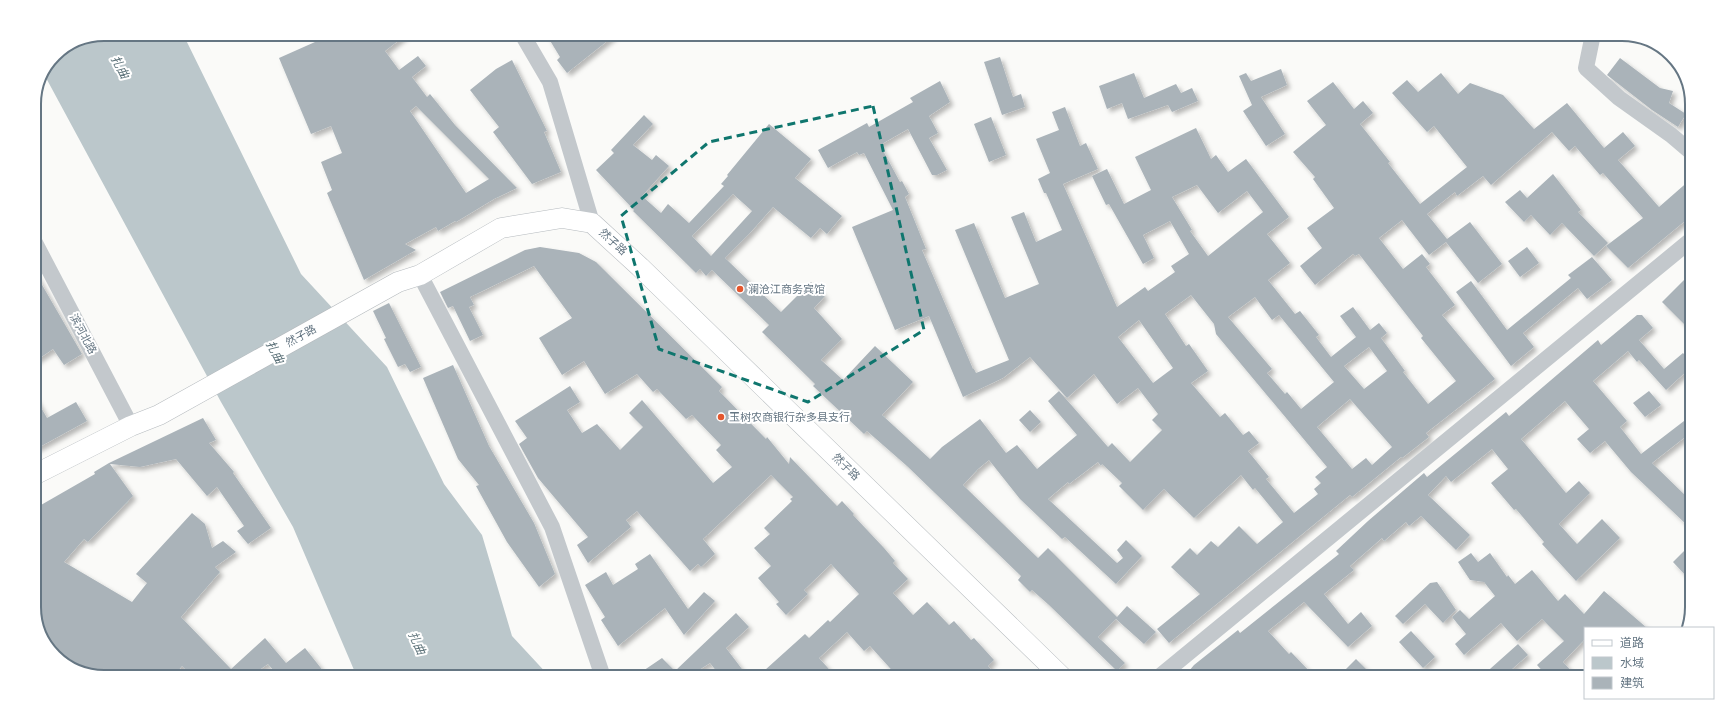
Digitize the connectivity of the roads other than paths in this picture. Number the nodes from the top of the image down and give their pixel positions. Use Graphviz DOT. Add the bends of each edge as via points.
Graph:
graph roads {
  1 [pos="526,41"];
  2 [pos="1592,41"];
  3 [pos="1685,147"];
  4 [pos="592,223"];
  5 [pos="1685,244"];
  6 [pos="41,254"];
  7 [pos="420,275"];
  8 [pos="131,426"];
  9 [pos="41,471"];
  10 [pos="601,670"];
  11 [pos="1055,670"];
  12 [pos="1168,670"];
  1 -- 4 [label="street" via="550,82"];
  2 -- 3 [label="street" via="1586,68 1619,98"];
  4 -- 7 [label="main road, 然子路" via="562,218 501,228"];
  4 -- 11 [label="main road, 然子路" via="646,272"];
  5 -- 12 [label="street"];
  6 -- 8 [label="street, 滨河北路"];
  7 -- 8 [label="main road, 然子路" via="398,282 159,414"];
  7 -- 10 [label="street" via="552,527"];
  8 -- 9 [label="main road, 然子路"];
}
